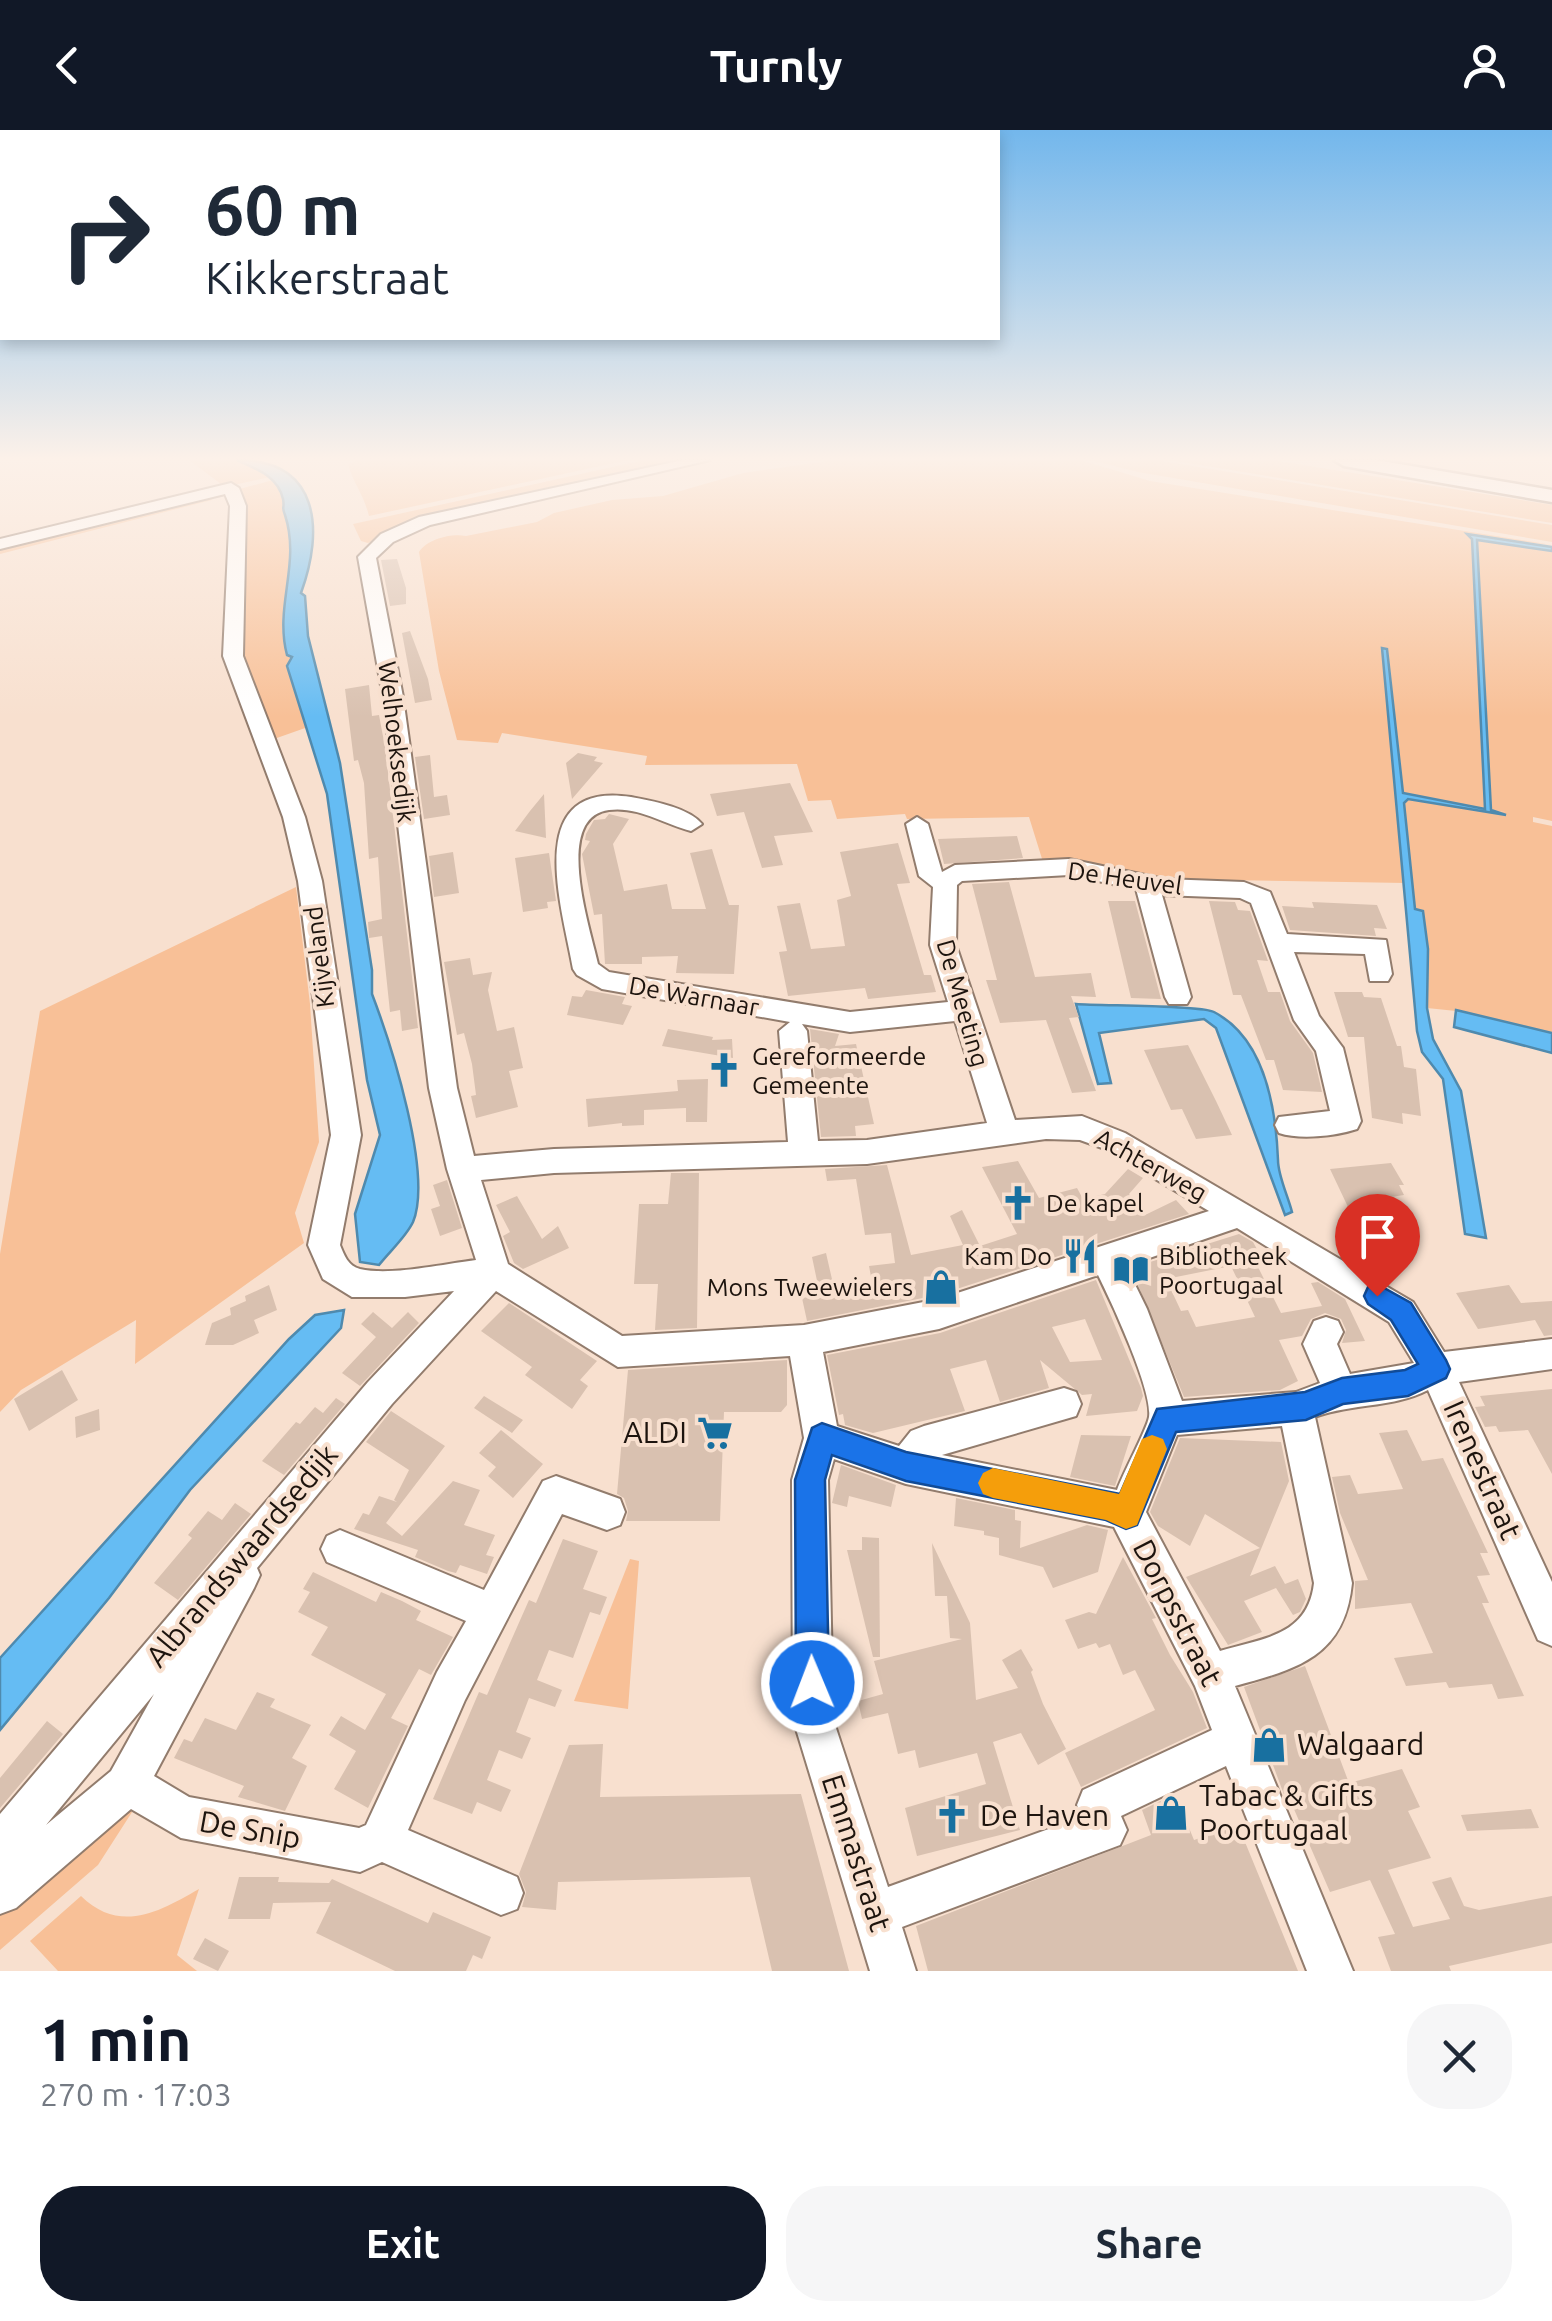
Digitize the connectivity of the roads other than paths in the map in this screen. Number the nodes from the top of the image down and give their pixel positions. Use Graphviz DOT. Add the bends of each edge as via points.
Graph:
graph roads {
  1 [pos="237,546"];
  2 [pos="379,546"];
  3 [pos="691,824"];
  4 [pos="918,824"];
  5 [pos="945,883"];
  6 [pos="1146,884"];
  7 [pos="1276,942"];
  8 [pos="1379,974"];
  9 [pos="1178,997"];
  10 [pos="963,1010"];
  11 [pos="793,1031"];
  12 [pos="1288,1125"];
  13 [pos="1004,1130"];
  14 [pos="804,1154"];
  15 [pos="462,1169"];
  16 [pos="1238,1215"];
  17 [pos="1105,1257"];
  18 [pos="493,1272"];
  19 [pos="1326,1332"];
  20 [pos="804,1340"];
  21 [pos="1552,1354"];
  22 [pos="1436,1369"];
  23 [pos="1342,1391"];
  24 [pos="1064,1404"];
  25 [pos="1301,1407"];
  26 [pos="1167,1419"];
  27 [pos="822,1438"];
  28 [pos="906,1466"];
  29 [pos="607,1512"];
  30 [pos="1126,1514"];
  31 [pos="255,1541"];
  32 [pos="340,1549"];
  33 [pos="493,1613"];
  34 [pos="1552,1626"];
  35 [pos="1210,1674"];
  36 [pos="1238,1739"];
  37 [pos="126,1786"];
  38 [pos="381,1840"];
  39 [pos="0,1847"];
  40 [pos="0,1892"];
  41 [pos="501,1893"];
  42 [pos="876,1914"];
  43 [pos="893,1971"];
  44 [pos="1330,1971"];
  1 -- 18 [label="street, Kijveland" via="233,656 289,802 310,881 346,1136 324,1245 334,1269 352,1282"];
  2 -- 15 [label="street, Welhoeksedijk" via="367,557 394,698 443,1088"];
  3 -- 10 [label="street, De Warnaar" via="608,802 580,812 566,844 586,970 602,980 850,1022"];
  4 -- 5 [label="street" via="931,876"];
  5 -- 6 [label="street, De Heuvel" via="954,872 1069,868"];
  5 -- 10 [label="street, De Meeting" via="942,945"];
  6 -- 7 [label="street, De Heuvel" via="1244,890 1262,898"];
  6 -- 9 [label="street"];
  7 -- 8 [label="street" via="1377,946"];
  7 -- 12 [label="street, De Heuvel" via="1307,1020 1330,1048 1348,1121"];
  10 -- 13 [label="street, De Meeting"];
  11 -- 14 [label="street"];
  13 -- 14 [label="street, Achterweg" via="867,1152"];
  13 -- 16 [label="street, Achterweg" via="1082,1128 1172,1172"];
  14 -- 15 [label="street, Achterweg"];
  15 -- 18 [label="street, Welhoeksedijk"];
  16 -- 17 [label="street"];
  16 -- 22 [label="street, Achterweg" via="1401,1312"];
  17 -- 20 [label="street" via="939,1314"];
  17 -- 26 [label="street" via="1131,1309"];
  18 -- 20 [label="street" via="618,1352"];
  18 -- 31 [label="street, Albrandswaardsedijk"];
  19 -- 23 [label="street" via="1320,1344"];
  20 -- 27 [label="street"];
  21 -- 22 [label="street"];
  22 -- 23 [label="street" via="1408,1383"];
  22 -- 34 [label="street, Irenestraat"];
  23 -- 25 [label="street"];
  24 -- 28 [label="street" via="924,1443"];
  25 -- 26 [label="street"];
  25 -- 35 [label="street" via="1334,1605 1324,1628 1302,1644"];
  26 -- 30 [label="street, Dorpsstraat"];
  27 -- 28 [label="street"];
  27 -- 42 [label="street, Emmastraat" via="810,1480 812,1719"];
  28 -- 30 [label="street"];
  29 -- 33 [label="street" via="556,1494 551,1498"];
  30 -- 35 [label="street, Dorpsstraat"];
  31 -- 37 [label="street"];
  31 -- 39 [label="street, Albrandswaardsedijk"];
  32 -- 33 [label="street"];
  33 -- 38 [label="street" via="451,1686"];
  35 -- 36 [label="street, Dorpsstraat"];
  36 -- 42 [label="street" via="1102,1818"];
  36 -- 44 [label="street, Dorpsstraat"];
  37 -- 38 [label="street, De Snip" via="181,1817 360,1850"];
  37 -- 40 [label="street"];
  38 -- 41 [label="street"];
  42 -- 43 [label="street, Emmastraat"];
}
